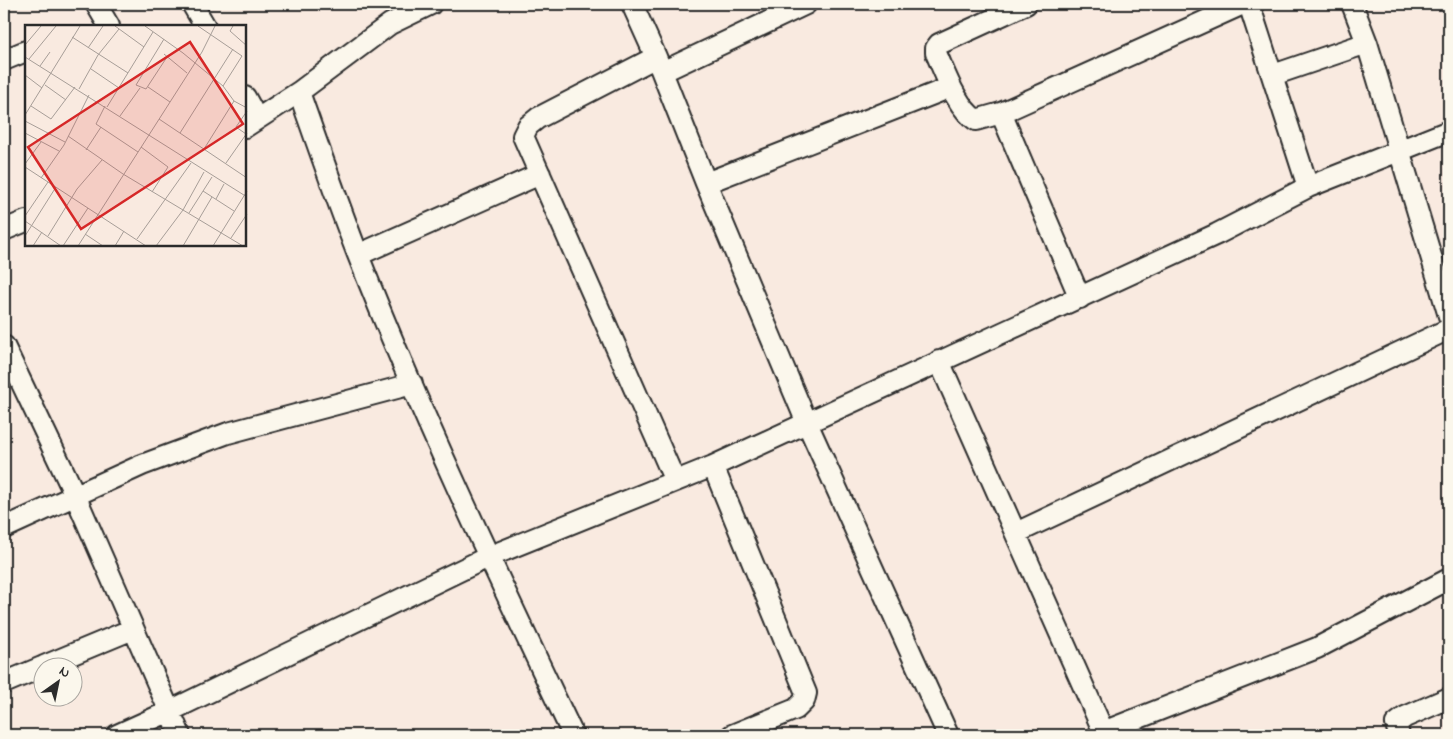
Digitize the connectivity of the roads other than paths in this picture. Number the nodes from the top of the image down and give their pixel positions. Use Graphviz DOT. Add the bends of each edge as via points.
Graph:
graph roads {
  1 [pos="192,4"];
  2 [pos="431,4"];
  3 [pos="632,4"];
  4 [pos="806,4"];
  5 [pos="1026,4"];
  6 [pos="1243,4"];
  7 [pos="1249,4"];
  8 [pos="1352,4"];
  9 [pos="204,25"];
  10 [pos="1368,43"];
  11 [pos="25,51"];
  12 [pos="4,60"];
  13 [pos="659,65"];
  14 [pos="1273,75"];
  15 [pos="950,87"];
  16 [pos="298,92"];
  17 [pos="246,101"];
  18 [pos="1001,113"];
  19 [pos="251,123"];
  20 [pos="1449,131"];
  21 [pos="1399,152"];
  22 [pos="540,174"];
  23 [pos="706,183"];
  24 [pos="1308,187"];
  25 [pos="25,221"];
  26 [pos="4,230"];
  27 [pos="358,255"];
  28 [pos="1080,298"];
  29 [pos="1449,316"];
  30 [pos="1449,329"];
  31 [pos="4,346"];
  32 [pos="939,361"];
  33 [pos="10,375"];
  34 [pos="412,384"];
  35 [pos="806,423"];
  36 [pos="713,466"];
  37 [pos="675,481"];
  38 [pos="74,495"];
  39 [pos="4,528"];
  40 [pos="1016,533"];
  41 [pos="488,557"];
  42 [pos="1449,579"];
  43 [pos="133,629"];
  44 [pos="69,656"];
  45 [pos="32,672"];
  46 [pos="4,683"];
  47 [pos="1449,698"];
  48 [pos="170,712"];
  49 [pos="1104,734"];
  50 [pos="117,735"];
  51 [pos="180,735"];
  52 [pos="573,735"];
  53 [pos="732,735"];
  54 [pos="948,735"];
  55 [pos="1399,735"];
  1 -- 9 [label="street"];
  2 -- 16 [label="street" via="390,24"];
  3 -- 13 [label="street"];
  4 -- 13 [label="street"];
  5 -- 15 [label="street" via="939,44 936,53"];
  6 -- 18 [label="street"];
  7 -- 14 [label="street"];
  8 -- 10 [label="street"];
  10 -- 14 [label="street"];
  10 -- 21 [label="street"];
  11 -- 12 [label="street"];
  13 -- 22 [label="street" via="538,118 528,126 523,136"];
  13 -- 23 [label="street"];
  14 -- 24 [label="street"];
  15 -- 18 [label="street" via="970,117 976,120"];
  15 -- 23 [label="street"];
  16 -- 19 [label="street"];
  16 -- 27 [label="street"];
  17 -- 19 [label="street"];
  18 -- 28 [label="street"];
  20 -- 21 [label="street"];
  21 -- 24 [label="street"];
  21 -- 29 [label="street"];
  22 -- 27 [label="street"];
  22 -- 37 [label="street"];
  23 -- 35 [label="street"];
  24 -- 28 [label="street" via="1218,234"];
  25 -- 26 [label="street"];
  27 -- 34 [label="street"];
  28 -- 32 [label="street"];
  30 -- 40 [label="street"];
  31 -- 33 [label="street"];
  32 -- 35 [label="street"];
  32 -- 40 [label="street"];
  33 -- 38 [label="street"];
  34 -- 38 [label="street" via="228,433"];
  34 -- 41 [label="street"];
  35 -- 36 [label="street"];
  35 -- 54 [label="street"];
  36 -- 37 [label="street"];
  36 -- 53 [label="street" via="806,693 804,701 796,709"];
  37 -- 41 [label="street"];
  38 -- 39 [label="street"];
  38 -- 43 [label="street"];
  40 -- 49 [label="street"];
  41 -- 48 [label="street"];
  41 -- 52 [label="street"];
  42 -- 49 [label="street" via="1317,648"];
  43 -- 44 [label="street"];
  43 -- 48 [label="street"];
  45 -- 46 [label="street"];
  47 -- 55 [label="street" via="1405,716 1396,724"];
  48 -- 50 [label="street"];
  48 -- 51 [label="street"];
}
